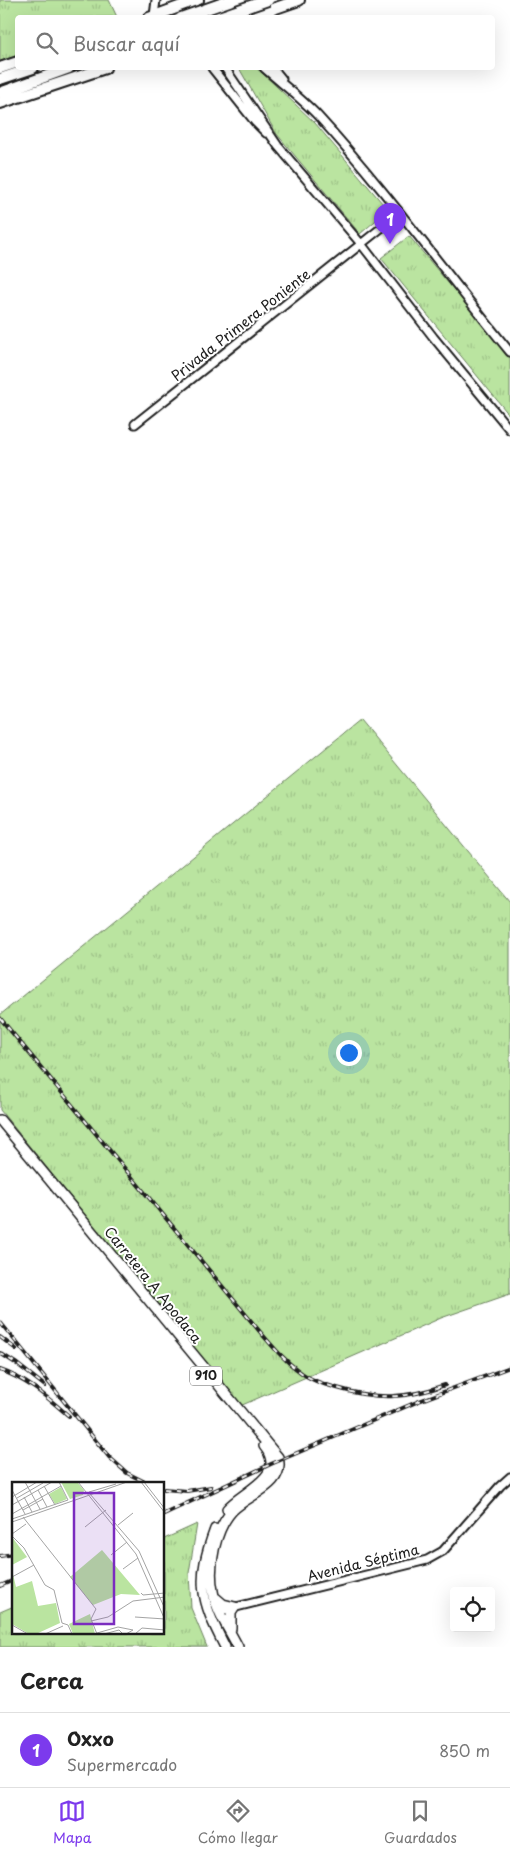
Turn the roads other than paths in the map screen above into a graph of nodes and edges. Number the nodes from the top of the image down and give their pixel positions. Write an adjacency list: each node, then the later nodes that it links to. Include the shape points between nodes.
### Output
1 (156, 0): 8 (street)
2 (199, 0): 7 (highway); 12 (street)
3 (225, 0): 14 (highway, via 226,8)
4 (232, 0): 11 (highway, bridge)
5 (268, 0): 13 (highway, bridge)
6 (300, 0): 15 (highway)
7 (179, 3): 9 (highway); 10 (street)
8 (153, 15)
9 (157, 15)
10 (188, 15)
11 (190, 15)
12 (212, 15)
13 (224, 15)
14 (233, 15)
15 (253, 15)
16 (15, 63): 17 (highway)
17 (0, 68)
18 (28, 70): 25 (highway)
19 (64, 70): 26 (highway)
20 (99, 70): 28 (highway)
21 (214, 70): 29 (street)
22 (226, 70): 29 (street)
23 (266, 70): 27 (street)
24 (274, 70): 27 (street)
25 (0, 79)
26 (0, 93)
27 (297, 96): 30 (street)
28 (0, 103)
29 (278, 146): 31 (street)
30 (400, 213): 31 (street, Privada Primera Poniente); 32 (street)
31 (362, 245): 33 (street, Privada Primera Poniente); 34 (street)
32 (510, 352)
33 (135, 424)
34 (510, 430)
35 (0, 1120): 39 (main road, Carretera A Apodaca / 910, via 278,1457 279,1470 275,1478 234,1509 224,1524 211,1572)
36 (0, 1126): 38 (main road, 910, via 271,1456 268,1474 231,1504 218,1522 208,1551)
37 (510, 1477): 40 (street, Avenida Séptima, via 443,1551 427,1560)
38 (203, 1586): 41 (main road, via 211,1609); 43 (main road, 910, via 209,1614)
39 (214, 1597): 40 (main road); 41 (main road, Carretera A Apodaca / 910)
40 (235, 1607): 41 (street, Avenida Séptima); 42 (main road, via 231,1621)
41 (220, 1611): 42 (main road, Carretera A Apodaca / 910); 43 (main road, via 217,1622)
42 (236, 1643)
43 (227, 1647)

